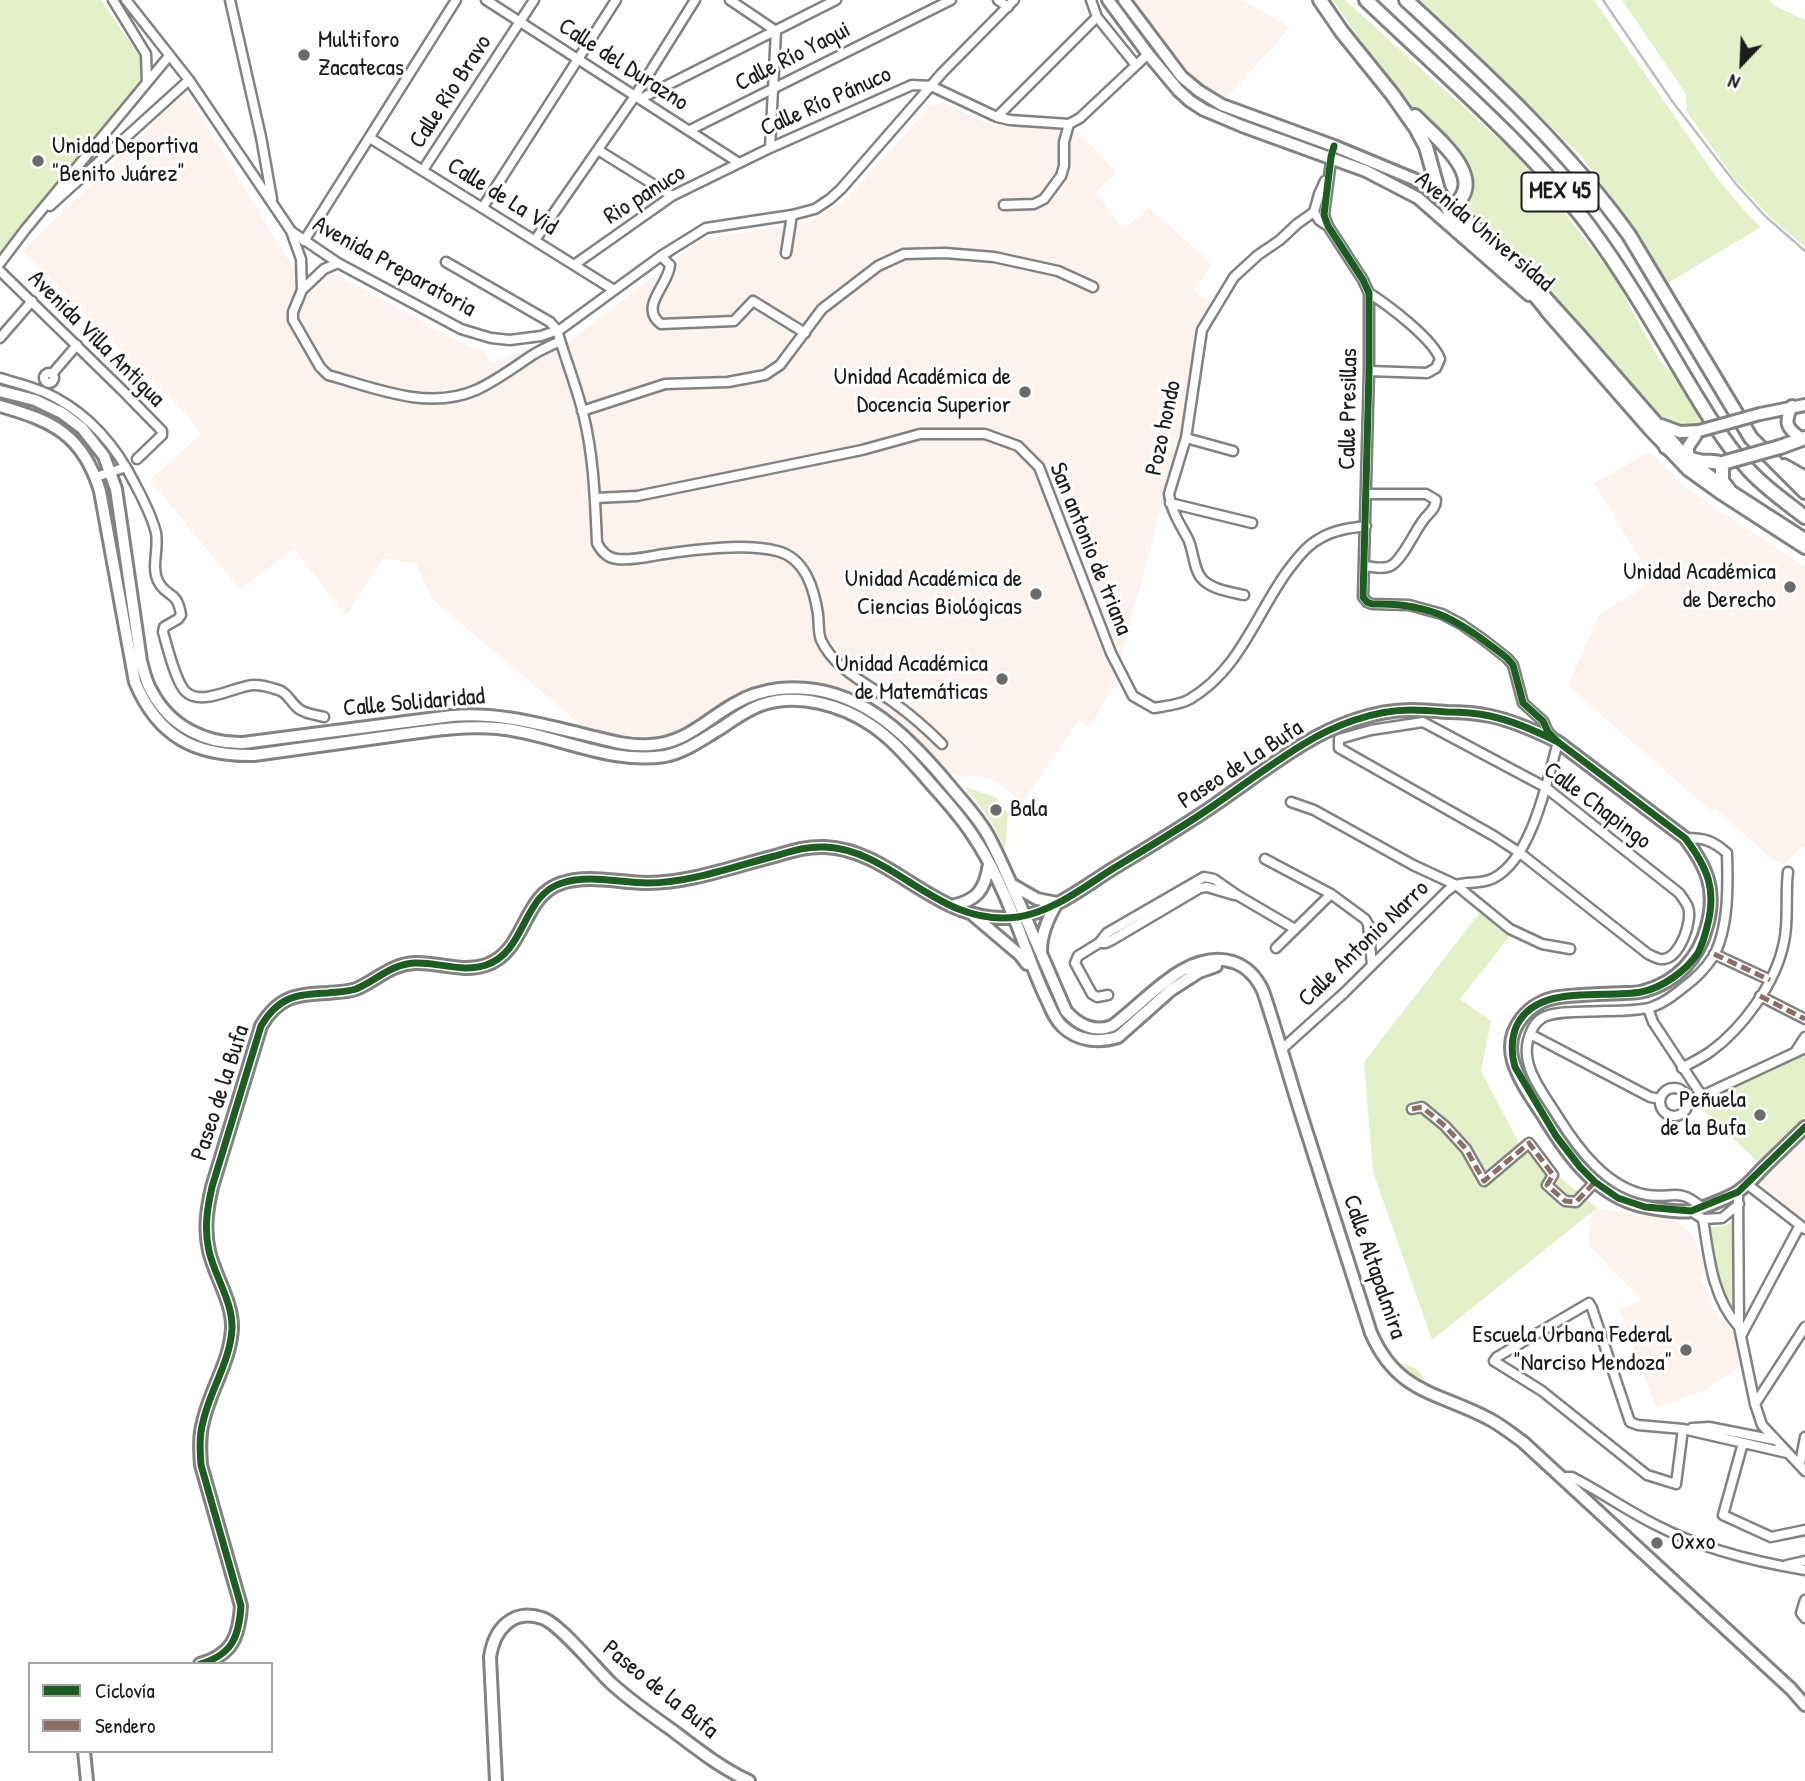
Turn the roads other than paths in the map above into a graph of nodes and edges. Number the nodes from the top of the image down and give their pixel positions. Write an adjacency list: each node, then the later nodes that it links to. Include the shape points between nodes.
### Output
1 (113, 0): 28 (street, via 146,54)
2 (126, 0): 24 (street)
3 (230, 0): 44 (street)
4 (456, 0): 36 (street)
5 (486, 0): 21 (street, Calle del Durazno)
6 (534, 0): 21 (street, Calle Río Bravo)
7 (616, 0): 25 (street)
8 (695, 0): 32 (street)
9 (730, 0): 22 (street)
10 (836, 0): 22 (street)
11 (951, 0): 30 (street, Calle Río Yaqui)
12 (998, 0): 19 (street)
13 (1091, 0): 20 (street)
14 (1108, 0): 23 (street, Avenida Universidad)
15 (1124, 0): 39 (street, Avenida Universidad, via 1182,77 1199,91)
16 (1320, 0): 31 (main road)
17 (1366, 0): 101 (main road, MEX 45, via 1540,168 1627,280 1710,418 1762,484)
18 (1406, 0): 88 (main road, MEX 45, via 1509,95 1606,204 1751,438)
19 (1011, 3): 29 (street, Avenida Preparatoria)
20 (1097, 17): 26 (street); 33 (street)
21 (520, 22): 25 (street, Calle del Durazno); 41 (street, Calle Río Bravo)
22 (776, 31): 30 (street); 32 (street)
23 (1148, 54): 26 (street); 39 (street, Avenida Universidad, via 1178,90 1204,110)
24 (169, 55): 27 (street); 28 (street)
25 (578, 59): 32 (street, Calle del Durazno); 46 (street)
26 (1135, 64): 34 (street)
27 (189, 80): 44 (street); 50 (street)
28 (147, 82): 50 (street)
29 (931, 86): 33 (street); 37 (street, Calle Río Pánuco, via 912,85); 49 (street, Avenida Preparatoria, via 830,199)
30 (774, 88): 35 (street, Calle Río Yaqui); 37 (street)
31 (1392, 94): 47 (main road, via 1465,173 1463,195); 67 (main road, via 1426,147 1438,190 1451,214 1522,280)
32 (638, 98): 35 (street, Calle del Durazno); 38 (street)
33 (997, 117): 34 (street)
34 (1069, 124): 45 (street, via 1061,176 1044,199)
35 (690, 131): 40 (street, Calle del Durazno)
36 (370, 138): 41 (street, Calle de La Vid); 54 (street)
37 (769, 148): 40 (street, Calle Río Pánuco)
38 (598, 150): 43 (street); 53 (street)
39 (1332, 152): 42 (street); 47 (street, Avenida Universidad, bridge, via 1416,180); 67 (street, Avenida Universidad, via 1418,198)
40 (740, 163): 43 (street, Rio panuco)
41 (423, 170): 46 (street, Calle de La Vid)
42 (1328, 176): 48 (street); 51 (street, via 1324,215)
43 (672, 197): 60 (street, Rio panuco)
44 (273, 204): 52 (street)
45 (1004, 205)
46 (483, 207): 53 (street, Calle de La Vid)
47 (1453, 207): 81 (street, Avenida Universidad, via 1514,262)
48 (1314, 212): 51 (street, Calle Presillas); 83 (street, Pozo hondo, via 1234,277 1202,330)
49 (792, 215): 55 (street); 56 (street, Avenida Preparatoria, via 706,228)
50 (30, 224): 58 (street)
51 (1328, 226): 65 (street, Calle Presillas)
52 (291, 231): 54 (street, Avenida Preparatoria); 63 (street, Avenida Preparatoria, via 301,259)
53 (535, 240): 60 (street, Calle de La Vid)
54 (304, 241): 59 (street, Avenida Preparatoria)
55 (786, 253)
56 (661, 256): 64 (street, Avenida Preparatoria); 69 (street, via 670,265 669,274 652,310 661,324 734,321 753,301)
57 (446, 262): 68 (street)
58 (0, 263)
59 (338, 263): 63 (street, via 324,269); 68 (street, Avenida Preparatoria, via 461,329 510,340)
60 (574, 265): 64 (street, Calle de La Vid)
61 (0, 271): 66 (street, Avenida Villa Antigua)
62 (1093, 287): 69 (street, via 1058,271 994,257 904,254 878,266 832,300)
63 (302, 290): 71 (street, Avenida Preparatoria, via 293,320 320,367 328,375 405,397 447,399 474,391)
64 (614, 290): 68 (street, Avenida Preparatoria)
65 (1369, 293): 73 (street, Calle Presillas); 73 (street, via 1415,329 1440,359 1427,373)
66 (32, 301): 70 (street); 72 (street, Avenida Villa Antigua)
67 (1552, 316): 85 (street, Avenida Universidad)
68 (557, 330): 71 (street)
69 (805, 332): 80 (street, via 780,365 765,375 728,382 665,384)
70 (0, 338)
71 (560, 341): 80 (street)
72 (77, 345): 74 (street); 87 (street, Avenida Villa Antigua, via 162,431)
73 (1370, 371): 98 (street, Calle Presillas)
74 (52, 374)
75 (0, 378): 91 (street, via 55,397 89,420)
76 (0, 391): 92 (street, Calle Solidaridad, via 45,404 71,418 104,456)
77 (1805, 405): 79 (street)
78 (0, 406): 94 (street, Calle Solidaridad, via 32,415 63,432 83,453)
79 (1792, 406): 82 (street, bridge); 84 (street, via 1788,427)
80 (582, 411): 99 (street)
81 (1656, 423): 82 (street, via 1671,430); 90 (street, Avenida Universidad)
82 (1698, 432): 90 (street, via 1688,447)
83 (1186, 438): 86 (street); 100 (street, Pozo hondo)
84 (1803, 438): 89 (main road, bridge)
85 (1666, 447): 90 (main road)
86 (1233, 451)
87 (137, 458)
88 (1772, 459): 95 (main road); 97 (main road, MEX 45)
89 (1724, 463): 90 (main road); 96 (main road, via 1723,481)
90 (1688, 464): 93 (street, Avenida Universidad)
91 (126, 467): 92 (street); 108 (street, via 156,534 157,581 179,602 181,615 163,632 186,692 216,696 253,685 276,689 298,708)
92 (110, 472): 94 (street); 118 (street, Calle Solidaridad, via 145,677 167,713 197,735 243,743 482,715 645,746 683,737 757,694 784,689 818,691 864,706 891,723 915,747 980,822)
93 (1702, 475): 96 (street); 105 (street)
94 (96, 477): 116 (street, Calle Solidaridad, via 135,682 163,726 199,748 254,755 482,727 641,758 677,753 753,708 785,701 809,702 848,713 882,733 957,814)
95 (1805, 478)
96 (1729, 490): 104 (street)
97 (1805, 492)
98 (1366, 494): 103 (street, Calle Presillas); 106 (street, via 1426,494 1436,505 1391,566)
99 (596, 498): 103 (street, San antonio de triana, via 637,496 862,450 920,433 985,434 1018,446 1039,467 1111,653 1133,696 1154,708 1188,701 1214,681 1236,657 1275,588 1317,540 1340,529); 110 (street, via 597,543 618,559 732,547 779,551 788,556 808,576 820,638 832,657)
100 (1170, 502): 102 (street); 107 (street, Pozo hondo, via 1201,578 1215,588)
101 (1805, 517)
102 (1252, 523)
103 (1366, 526): 106 (street, Calle Presillas)
104 (1805, 539)
105 (1805, 548)
106 (1365, 566): 109 (street, Calle Presillas, via 1363,597 1367,602 1409,605 1442,614 1507,658 1523,703)
107 (1244, 595)
108 (324, 717)
109 (1558, 742): 111 (street, Calle Antonio Narro); 113 (street, Paseo de La Bufa); 121 (street, Paseo de La Bufa, via 1476,713 1408,710 1354,720 1303,744)
110 (942, 744)
111 (1545, 788): 114 (street, Calle Antonio Narro); 114 (street, Calle Chapingo, via 1679,892 1688,905 1687,932 1666,959 1648,954); 114 (street, Calle Chapingo, via 1423,722 1339,739 1339,748)
112 (1291, 802): 119 (street)
113 (1685, 838): 130 (street, via 1703,838 1727,853 1726,908); 150 (street, via 1700,858 1712,908 1698,952 1684,969 1642,992 1557,997 1540,1003 1514,1030 1515,1067 1556,1136)
114 (1520, 853): 119 (street, Calle Antonio Narro, via 1496,877)
115 (1265, 859): 120 (street)
116 (989, 864): 122 (street, via 986,880 974,898); 125 (street, Calle Solidaridad)
117 (1788, 872): 134 (street, via 1785,939)
118 (1011, 884): 121 (street, via 1037,899); 125 (street, Calle Solidaridad)
119 (1456, 885): 128 (street, via 1510,929 1542,944); 132 (street, Calle Antonio Narro)
120 (1331, 894): 126 (street); 132 (street, via 1368,924)
121 (1057, 903): 123 (street, Paseo de La Bufa); 129 (street, via 1045,927)
122 (951, 906): 124 (street, Paseo de la Bufa); 172 (street, Paseo de la Bufa, via 877,863 829,847 804,848 673,881 572,880 546,890 508,952 492,963 478,968 400,965 355,989 302,993 269,1012 206,1213 209,1253 230,1309 232,1330 203,1421 201,1465 241,1606 238,1630 229,1647)
123 (1042, 909): 125 (street, Paseo de la Bufa)
124 (969, 913): 125 (street, Paseo de la Bufa); 133 (street)
125 (1019, 917): 129 (street); 133 (street)
126 (1295, 929): 127 (street); 135 (street, via 1237,895 1199,888 1078,956 1075,963 1092,993)
127 (1276, 948)
128 (1570, 950)
129 (1041, 952): 131 (street, via 1066,1011 1078,1023 1094,1029 1112,1026 1187,968)
130 (1714, 954): 134 (street); 137 (street, via 1693,980)
131 (1228, 961): 133 (street, via 1187,979 1122,1035 1103,1041 1072,1034 1062,1026); 142 (street, Calle Altapalmira, via 1247,970 1259,983)
132 (1372, 965): 142 (street, Calle Antonio Narro)
133 (1033, 971)
134 (1770, 980): 136 (street)
135 (1108, 995)
136 (1760, 996): 138 (street); 144 (street, via 1733,1033)
137 (1648, 1008): 139 (street, via 1555,1014 1543,1017); 144 (street)
138 (1805, 1020)
139 (1530, 1034): 146 (street); 153 (street, via 1526,1053 1537,1083 1594,1165 1634,1191 1691,1198)
140 (1805, 1037): 143 (street)
141 (1805, 1048): 143 (street)
142 (1282, 1049): 165 (street, Calle Altapalmira, via 1378,1348 1402,1378 1489,1419)
143 (1794, 1054): 145 (street)
144 (1682, 1068): 145 (street)
145 (1702, 1096): 147 (street)
146 (1660, 1099): 147 (street, via 1674,1088 1683,1091); 147 (street, via 1664,1112 1672,1116 1685,1112)
147 (1689, 1102)
148 (1412, 1109): 150 (street, via 1422,1107 1445,1126 1466,1149 1484,1181 1529,1143 1553,1175 1547,1185 1565,1201 1576,1202)
149 (1805, 1127): 151 (street)
150 (1595, 1182): 153 (street, via 1635,1204)
151 (1743, 1188): 152 (street); 153 (street); 155 (street)
152 (1739, 1204): 154 (street, via 1722,1218); 157 (street)
153 (1696, 1209): 154 (street)
154 (1703, 1219): 157 (street, via 1712,1277)
155 (1802, 1227): 157 (street)
156 (1805, 1327): 158 (street)
157 (1740, 1331): 158 (street)
158 (1755, 1404): 161 (street, via 1762,1425)
159 (1682, 1429): 159 (street, via 1676,1484 1647,1475 1542,1391 1494,1361 1589,1303 1630,1422); 161 (street, via 1709,1427); 162 (street)
160 (1805, 1437): 164 (street)
161 (1776, 1440): 163 (street)
162 (1743, 1443): 163 (street); 166 (street, via 1723,1515 1772,1537)
163 (1787, 1453): 164 (street)
164 (1802, 1468)
165 (1562, 1477): 168 (street, via 1573,1477 1656,1525 1700,1544); 173 (street, Calle Altapalmira)
166 (1805, 1530)
167 (1805, 1561): 168 (street)
168 (1781, 1566): 169 (street)
169 (1805, 1570)
170 (1805, 1600): 171 (street, via 1801,1613)
171 (1805, 1618)
172 (204, 1662)
173 (1805, 1705)
174 (85, 1753): 175 (street)
175 (87, 1781)
176 (496, 1781): 177 (street, Paseo de la Bufa, via 492,1647 508,1622 534,1616 557,1628 627,1697)
177 (749, 1781)

